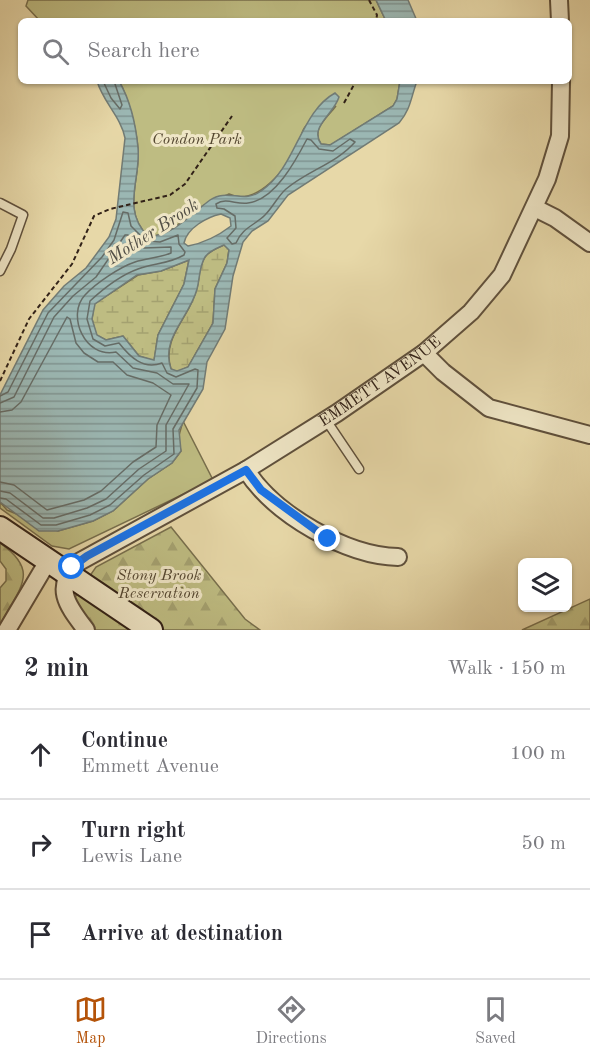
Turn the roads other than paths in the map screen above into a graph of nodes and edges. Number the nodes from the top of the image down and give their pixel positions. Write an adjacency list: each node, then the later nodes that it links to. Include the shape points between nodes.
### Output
1 (559, 0): 2 (street)
2 (560, 18)
3 (561, 84): 5 (street, EMMETT AVENUE, via 558,147)
4 (0, 203): 7 (lane, via 23,214)
5 (535, 208): 6 (street); 8 (street, EMMETT AVENUE, via 491,291)
6 (590, 243)
7 (0, 271)
8 (424, 353): 9 (street, EMMETT AVENUE); 10 (street, via 489,408)
9 (326, 420): 11 (lane); 12 (street, EMMETT AVENUE)
10 (590, 435)
11 (359, 469)
12 (246, 470): 14 (street, via 261,490 320,535 373,555); 16 (street, EMMETT AVENUE, via 87,556)
13 (0, 528): 15 (main road)
14 (398, 557)
15 (48, 561): 16 (main road); 17 (street)
16 (68, 574): 18 (street, via 63,584 65,596); 19 (main road)
17 (7, 630)
18 (86, 630)
19 (151, 630)

